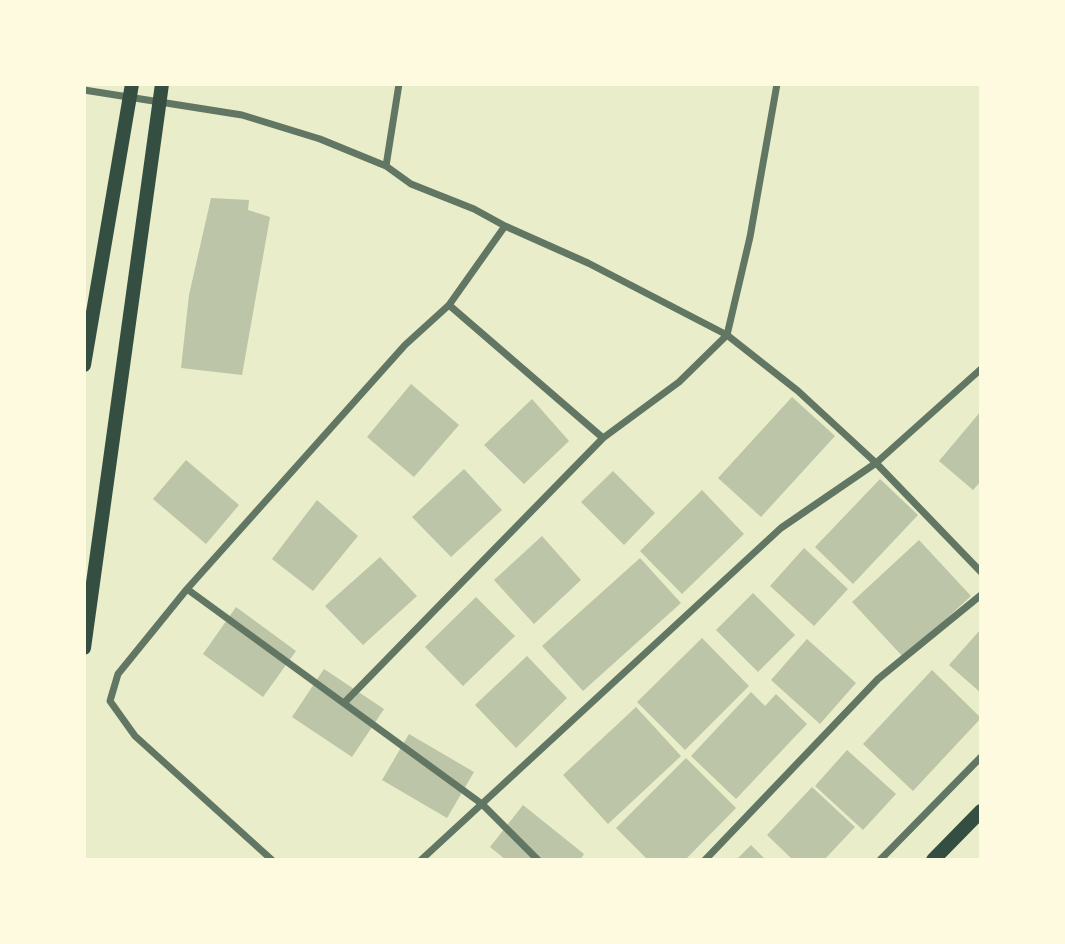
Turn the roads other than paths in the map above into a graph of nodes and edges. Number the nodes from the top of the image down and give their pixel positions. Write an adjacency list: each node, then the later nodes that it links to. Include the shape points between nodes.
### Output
1 (162, 84): 6 (main road)
2 (399, 84): 7 (street)
3 (777, 84): 10 (street)
4 (84, 90): 5 (street)
5 (131, 91): 6 (street); 11 (main road)
6 (159, 102): 7 (street, via 242,115); 18 (main road)
7 (386, 166): 8 (street, via 411,184)
8 (505, 226): 9 (street); 10 (street)
9 (449, 306): 13 (street); 16 (street, via 405,345)
10 (727, 335): 13 (street, via 678,382); 14 (street, via 798,391)
11 (84, 365)
12 (981, 369): 14 (street)
13 (603, 438): 19 (street)
14 (876, 463): 15 (street); 21 (street, via 781,528)
15 (981, 572)
16 (187, 589): 19 (street); 23 (street, via 118,674 110,701 135,736)
17 (981, 595): 26 (street, via 878,679)
18 (84, 648)
19 (344, 703): 21 (street)
20 (981, 757): 27 (street)
21 (482, 804): 24 (street); 25 (street)
22 (981, 811): 28 (main road)
23 (272, 860)
24 (421, 860)
25 (538, 860)
26 (705, 860)
27 (880, 860)
28 (933, 860)

